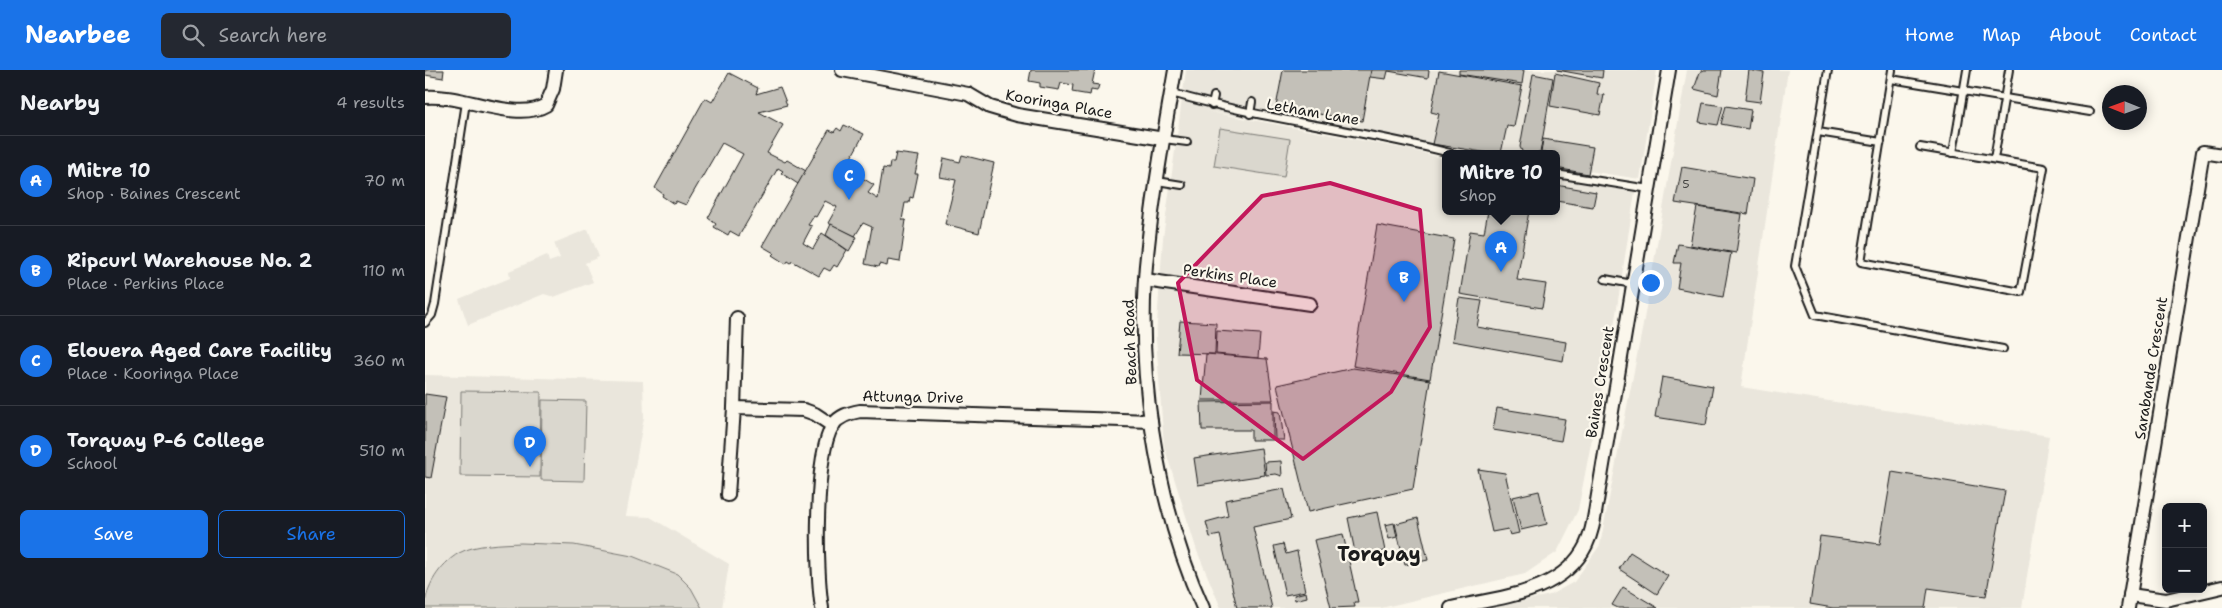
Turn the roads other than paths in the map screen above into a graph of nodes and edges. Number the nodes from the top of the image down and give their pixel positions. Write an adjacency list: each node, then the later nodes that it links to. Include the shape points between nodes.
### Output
1 (557, 70): 15 (street, via 551,98 538,110 529,112)
2 (1175, 70): 11 (street, Beach Road)
3 (1669, 70): 32 (street, Baines Crescent)
4 (1828, 70): 20 (lane)
5 (1892, 70): 9 (lane)
6 (1967, 70): 10 (lane)
7 (2009, 70): 14 (lane)
8 (845, 71): 21 (street, Kooringa Place, via 968,94 991,107 1017,115)
9 (1891, 79): 10 (lane); 23 (lane)
10 (1963, 91): 14 (lane); 26 (lane)
11 (1171, 93): 17 (lane, Letham Lane); 21 (street, Beach Road)
12 (1214, 96): 17 (lane)
13 (425, 97): 15 (street)
14 (2005, 98): 18 (lane); 28 (lane)
15 (467, 102): 38 (lane, via 435,304)
16 (1252, 102): 19 (lane)
17 (1212, 105): 19 (lane, Letham Lane)
18 (2090, 112)
19 (1250, 114): 25 (lane, Letham Lane)
20 (1818, 132): 23 (lane); 39 (lane, via 1795,266 1815,315)
21 (1163, 139): 22 (lane, Kooringa Place); 30 (street, Beach Road)
22 (1187, 142)
23 (1881, 142): 28 (lane, via 1861,262 2021,292 2043,168)
24 (1920, 147): 26 (lane)
25 (1442, 151)
26 (1953, 152): 28 (lane)
27 (2222, 155): 45 (street, Sarabande Crescent, via 2203,152)
28 (1994, 159)
29 (1560, 175): 32 (lane)
30 (1157, 181): 31 (lane); 34 (street, Beach Road)
31 (1182, 185)
32 (1649, 189): 35 (street, Baines Crescent)
33 (1605, 279): 35 (lane)
34 (1145, 280): 36 (street, Perkins Place); 41 (street, Beach Road, via 1145,352)
35 (1633, 284): 48 (street, Baines Crescent, via 1592,530 1586,546 1567,570 1545,585)
36 (1310, 304)
37 (737, 318): 40 (street)
38 (425, 323)
39 (2003, 349)
40 (734, 408): 42 (street, via 804,410); 43 (street)
41 (1151, 420): 42 (street, Attunga Drive, via 860,411 846,414); 47 (street, Beach Road, via 1176,534)
42 (833, 426): 46 (street, via 827,441 819,507 818,558)
43 (728, 495)
44 (2222, 587): 45 (street, via 2166,600)
45 (2131, 595): 49 (street, Sarabande Crescent)
46 (822, 608)
47 (1203, 608)
48 (1451, 608)
49 (2128, 608)

